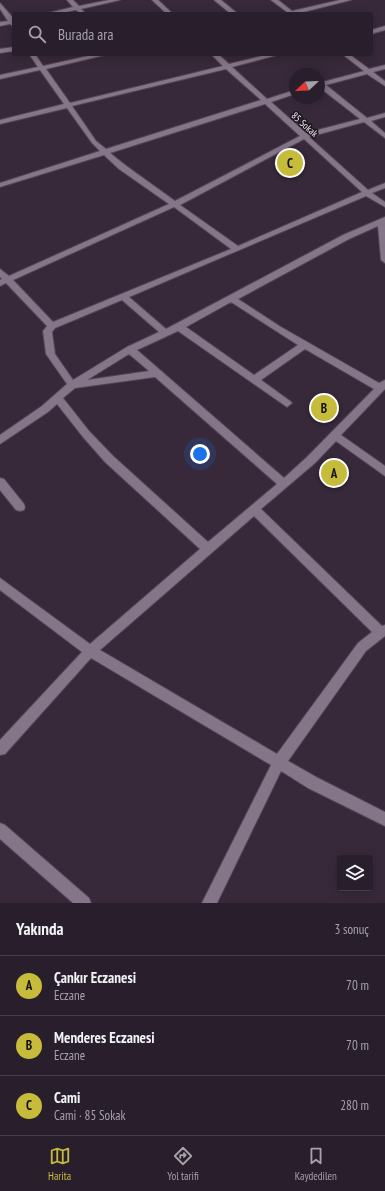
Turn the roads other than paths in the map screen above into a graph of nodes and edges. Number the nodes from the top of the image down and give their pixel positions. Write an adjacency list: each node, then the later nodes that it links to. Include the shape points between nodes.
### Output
1 (70, 0): 8 (street)
2 (117, 0): 8 (street)
3 (155, 0): 11 (street)
4 (217, 0): 12 (street)
5 (274, 0): 13 (street)
6 (348, 0): 14 (street)
7 (0, 5): 15 (street)
8 (77, 8): 9 (street); 10 (street)
9 (57, 12)
10 (80, 12)
11 (168, 12)
12 (232, 12)
13 (291, 12)
14 (296, 12)
15 (12, 21)
16 (12, 22): 17 (street)
17 (0, 24)
18 (385, 28): 19 (street)
19 (373, 31)
20 (12, 49): 21 (street)
21 (0, 51)
22 (33, 56): 29 (street)
23 (97, 56): 29 (street)
24 (216, 56): 27 (street, 85 Sokak)
25 (270, 56): 27 (street)
26 (348, 56): 30 (street)
27 (227, 66): 36 (street, 85 Sokak); 37 (street)
28 (385, 66): 30 (street)
29 (41, 69): 31 (street); 37 (street)
30 (368, 71): 32 (street); 33 (street)
31 (0, 77)
32 (325, 84)
33 (385, 84)
34 (325, 89): 39 (street)
35 (289, 94): 36 (street)
36 (265, 101): 41 (street, 85 Sokak); 43 (street)
37 (67, 105): 40 (street); 43 (street, via 94,142)
38 (385, 115): 39 (street)
39 (366, 120): 41 (street); 42 (street)
40 (0, 122)
41 (304, 136): 46 (street, 85 Sokak); 47 (street)
42 (385, 136)
43 (105, 152): 44 (street); 47 (street)
44 (0, 184)
45 (385, 185): 46 (street)
46 (367, 193): 48 (street, 85 Sokak); 50 (street)
47 (175, 204): 50 (street); 53 (street)
48 (385, 205)
49 (383, 220): 51 (street); 55 (street, via 346,237)
50 (237, 249): 54 (street)
51 (385, 260)
52 (0, 272): 53 (street)
53 (4, 282): 56 (street)
54 (122, 296): 56 (street); 58 (street)
55 (232, 299): 57 (street); 59 (street)
56 (52, 326): 64 (street, via 47,331 51,354)
57 (179, 327): 58 (street); 62 (street)
58 (165, 334): 60 (street)
59 (304, 344): 62 (street); 63 (street)
60 (130, 349): 61 (street); 64 (street)
61 (157, 373): 64 (street); 71 (street)
62 (254, 380): 66 (street)
63 (382, 385): 67 (street)
64 (72, 386): 65 (street)
65 (58, 398): 68 (street); 74 (street, via 109,459)
66 (288, 403)
67 (335, 435): 69 (street); 71 (street)
68 (0, 440)
69 (385, 472)
70 (0, 482): 72 (street)
71 (284, 484): 73 (street)
72 (20, 507)
73 (254, 510): 74 (street); 76 (street)
74 (208, 549): 77 (street)
75 (0, 584): 77 (street)
76 (383, 631): 79 (street, via 362,647)
77 (90, 651): 78 (street); 79 (street)
78 (0, 748)
79 (279, 762): 80 (street, via 313,783); 83 (street)
80 (385, 819)
81 (0, 830): 82 (street)
82 (84, 903)
83 (209, 903)

